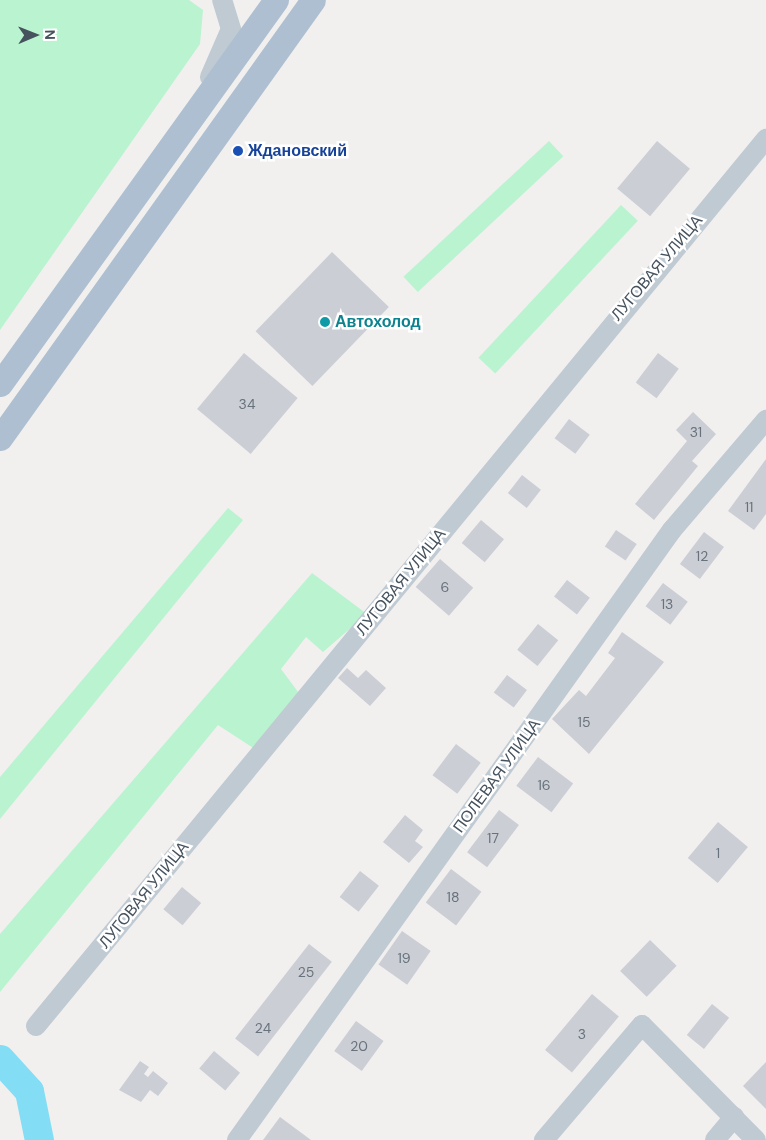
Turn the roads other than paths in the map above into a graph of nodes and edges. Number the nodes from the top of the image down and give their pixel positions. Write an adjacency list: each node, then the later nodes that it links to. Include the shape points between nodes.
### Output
1 (222, 0): 4 (street, via 229,15 229,41)
2 (276, 0): 4 (main road)
3 (313, 0): 8 (main road)
4 (186, 122): 6 (main road)
5 (766, 139): 9 (street, ЛУГОВАЯ УЛИЦА)
6 (0, 384)
7 (766, 420): 11 (street, ПОЛЕВАЯ УЛИЦА, via 672,530)
8 (0, 438)
9 (36, 1026)
10 (734, 1117): 12 (street, via 642,1025); 13 (street); 14 (street)
11 (237, 1140)
12 (544, 1140)
13 (715, 1140)
14 (756, 1140)

